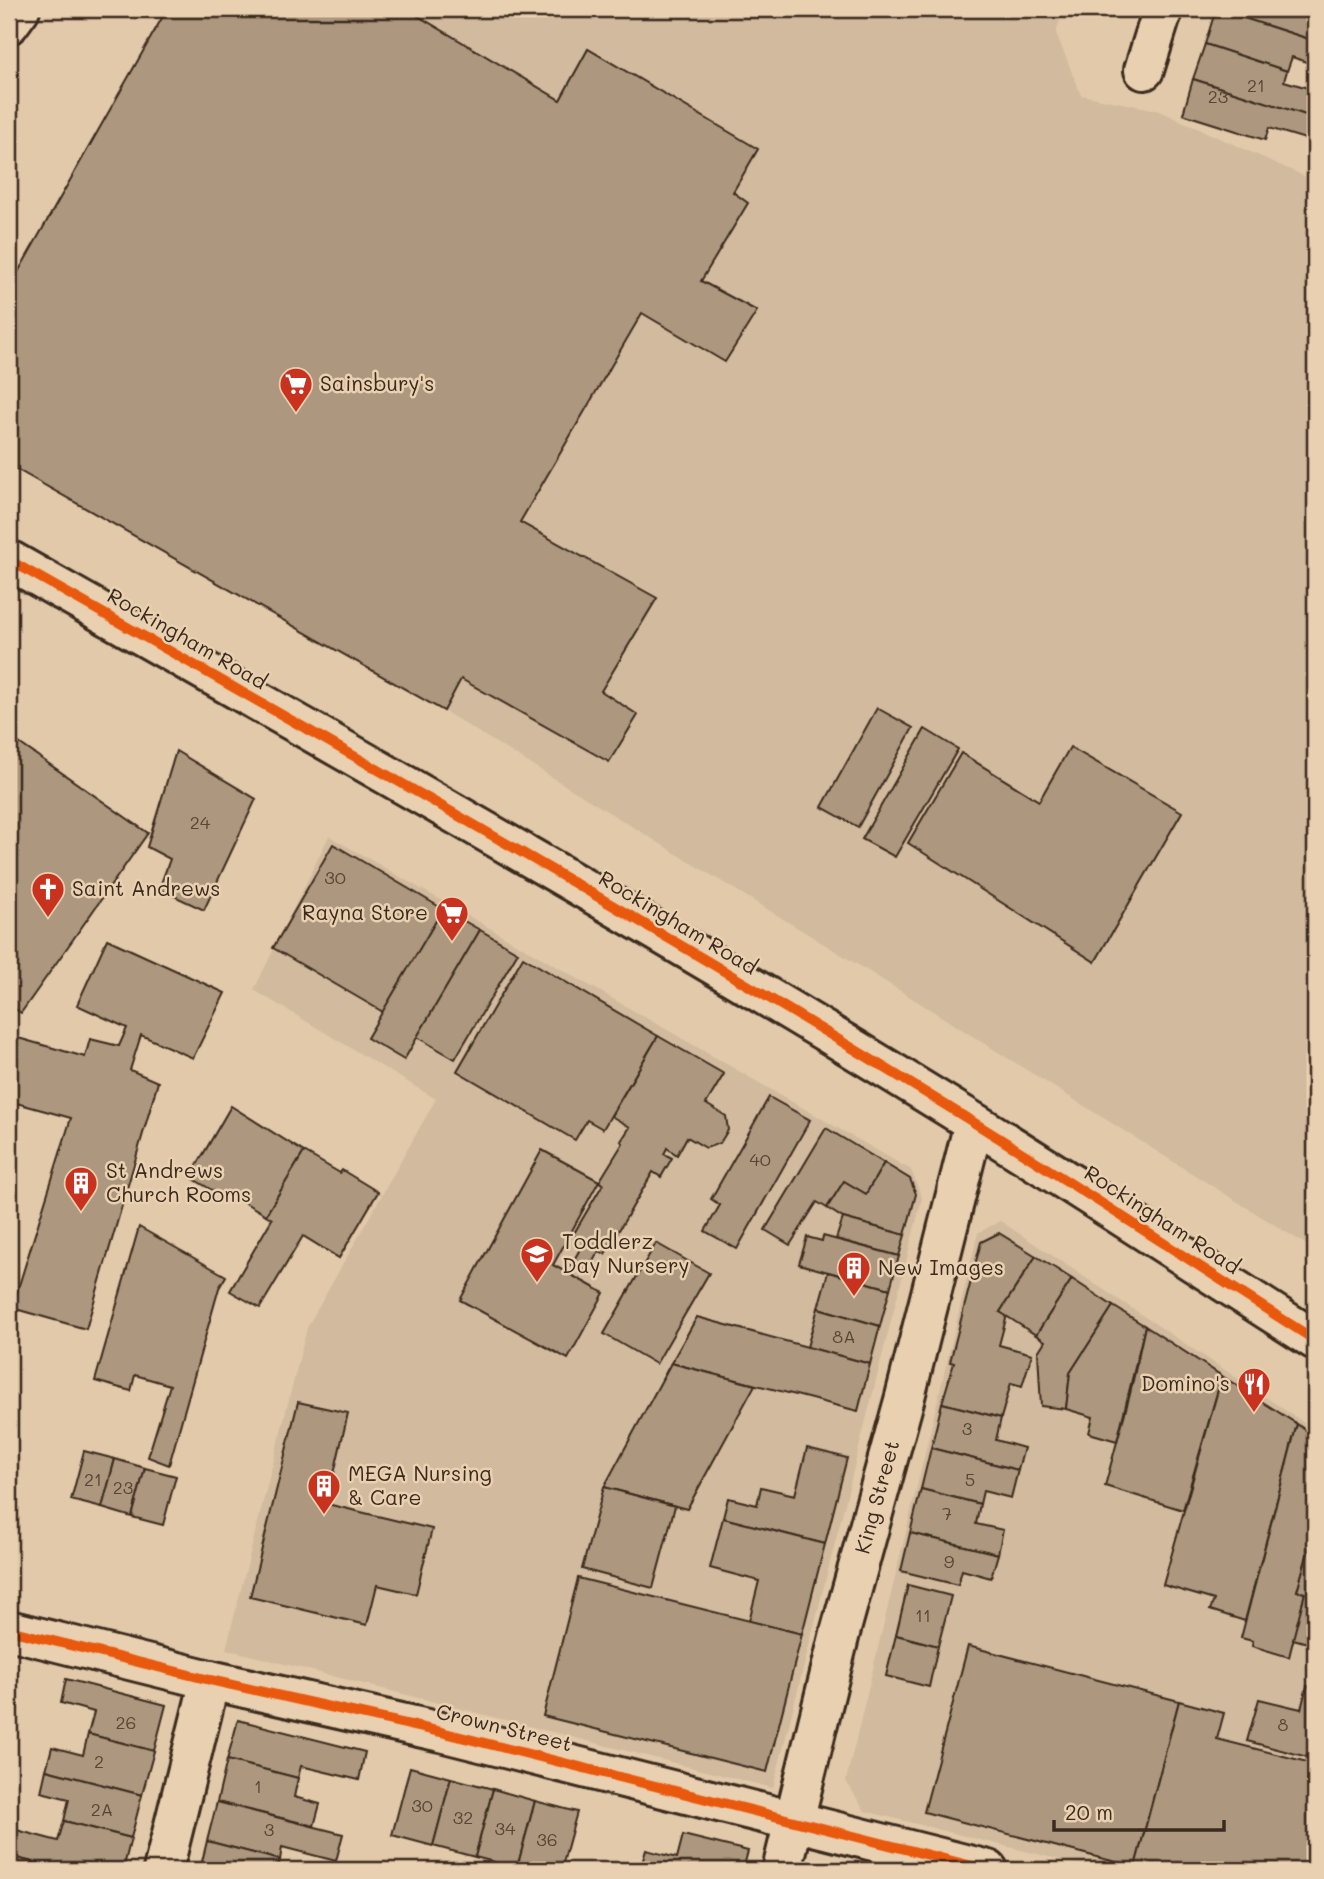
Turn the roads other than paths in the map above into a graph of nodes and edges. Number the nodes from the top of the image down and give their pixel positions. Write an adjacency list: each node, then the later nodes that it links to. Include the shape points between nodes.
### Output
1 (19, 9): 3 (street)
2 (1163, 9): 4 (street)
3 (9, 24)
4 (1144, 69)
5 (9, 559): 6 (street, Rockingham Road, via 422,794)
6 (974, 1123): 7 (street, Rockingham Road); 10 (street, King Street)
7 (1315, 1340)
8 (9, 1630): 9 (street, Crown Street)
9 (210, 1681): 10 (street, Crown Street, via 441,1732); 11 (street)
10 (795, 1821): 12 (street, King Street); 13 (street, Crown Street)
11 (163, 1870)
12 (782, 1870)
13 (988, 1870)

